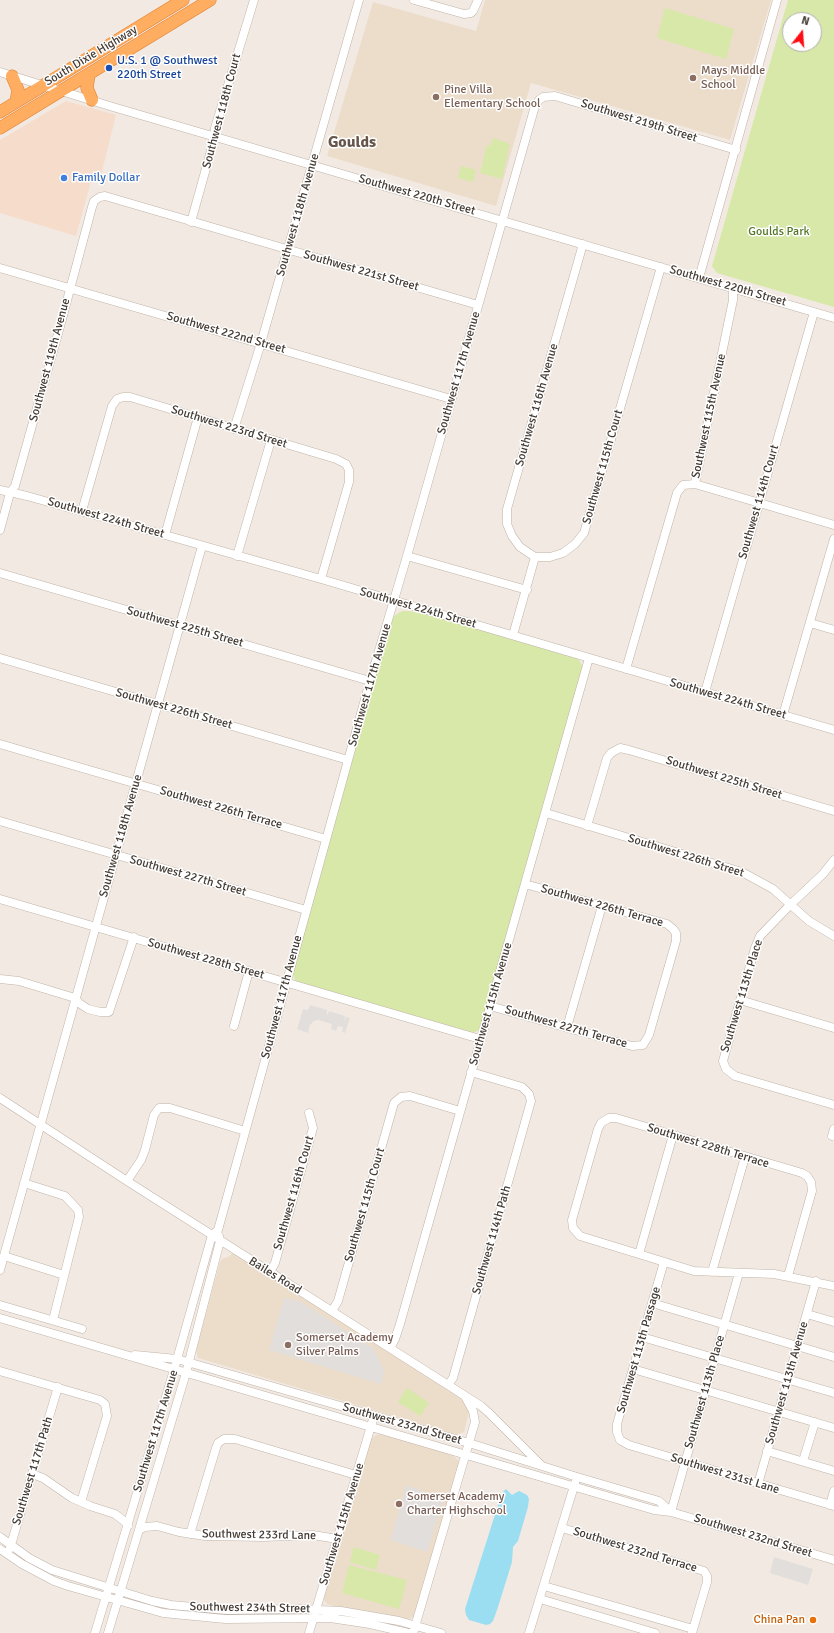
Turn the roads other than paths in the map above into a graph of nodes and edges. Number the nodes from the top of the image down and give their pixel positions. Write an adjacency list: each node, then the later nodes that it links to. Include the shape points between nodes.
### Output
1 (182, 0): 8 (highway, South Dixie Highway)
2 (210, 0): 10 (highway, South Dixie Highway)
3 (254, 0): 19 (street, Southwest 118th Court)
4 (359, 0): 21 (street, Southwest 118th Avenue)
5 (414, 0): 6 (street, via 456,12 471,13)
6 (478, 0)
7 (778, 0): 20 (street)
8 (144, 24): 11 (highway, South Dixie Highway); 12 (highway, via 134,37 67,77)
9 (6, 74): 11 (street, Southwest 220th Street); 15 (highway, via 18,90)
10 (89, 74): 12 (highway, South Dixie Highway); 14 (highway, via 88,88)
11 (44, 85): 12 (street, Southwest 220th Street); 15 (highway, South Dixie Highway); 17 (highway, via 43,92 38,97)
12 (62, 90): 14 (street, Southwest 220th Street); 18 (highway, South Dixie Highway)
13 (543, 97): 20 (street, Southwest 219th Street, via 555,96); 23 (street, Southwest 117th Avenue, via 535,106)
14 (92, 100): 19 (street, Southwest 220th Street)
15 (16, 102): 16 (highway, South Dixie Highway)
16 (0, 112)
17 (0, 121)
18 (0, 128)
19 (214, 136): 21 (street, Southwest 220th Street); 24 (street, Southwest 118th Court)
20 (736, 150): 29 (street)
21 (312, 165): 23 (street, Southwest 220th Street); 26 (street, Southwest 118th Avenue)
22 (105, 196): 24 (street, Southwest 221st Street); 30 (street, Southwest 119th Avenue, via 93,203)
23 (503, 220): 25 (street, Southwest 220th Street); 32 (street, Southwest 117th Avenue)
24 (191, 222): 26 (street, Southwest 221st Street)
25 (583, 244): 27 (street, Southwest 220th Street); 52 (street, Southwest 116th Avenue, via 507,509 507,524 512,536 520,547)
26 (288, 250): 32 (street, Southwest 221st Street); 35 (street, Southwest 118th Avenue)
27 (661, 267): 29 (street, Southwest 220th Street); 52 (street, Southwest 115th Court, via 584,533 576,544 563,553 550,557)
28 (0, 268): 30 (street, Southwest 222nd Street)
29 (699, 278): 31 (street, Southwest 220th Street)
30 (70, 288): 35 (street, Southwest 222nd Street); 42 (street, Southwest 119th Avenue, via 15,486)
31 (733, 288): 33 (street, Southwest 220th Street); 40 (street, Southwest 115th Avenue)
32 (478, 305): 36 (street, Southwest 117th Avenue)
33 (814, 312): 34 (street, Southwest 220th Street); 43 (street, Southwest 114th Court)
34 (834, 318)
35 (261, 343): 36 (street, Southwest 222nd Street); 38 (street, Southwest 118th Avenue)
36 (451, 399): 51 (street, Southwest 117th Avenue)
37 (198, 417): 38 (street, Southwest 223rd Street); 44 (street, Southwest 223rd Street, via 127,397 117,399 112,408); 47 (street)
38 (234, 429): 39 (street, Southwest 223rd Street)
39 (271, 440): 50 (street); 54 (street, Southwest 223rd Street, via 336,459 348,467 350,474)
40 (695, 484): 43 (street); 63 (street, Southwest 115th Avenue, via 683,485 677,493)
41 (0, 490): 42 (street, Southwest 224th Street)
42 (10, 493): 44 (street, Southwest 224th Street); 46 (street, Southwest 119th Avenue)
43 (759, 503): 45 (street); 65 (street, Southwest 114th Court)
44 (82, 511): 47 (street, Southwest 224th Street)
45 (834, 525)
46 (0, 530)
47 (165, 535): 49 (street, Southwest 224th Street)
48 (834, 539): 57 (street)
49 (202, 546): 50 (street, Southwest 224th Street); 58 (street, Southwest 118th Avenue)
50 (237, 556): 54 (street, Southwest 224th Street)
51 (407, 556): 55 (street); 56 (street, Southwest 117th Avenue)
52 (536, 557): 55 (street)
53 (0, 573): 58 (street, Southwest 225th Street)
54 (321, 579): 56 (street, Southwest 224th Street)
55 (526, 590): 60 (street)
56 (394, 601): 60 (street, Southwest 224th Street); 64 (street, Southwest 117th Avenue)
57 (810, 624): 59 (street); 67 (street)
58 (180, 626): 64 (street, Southwest 225th Street); 66 (street, Southwest 118th Avenue)
59 (834, 630)
60 (513, 635): 62 (street, Southwest 224th Street)
61 (0, 658): 66 (street, Southwest 226th Street)
62 (589, 658): 63 (street, Southwest 224th Street); 73 (street, Southwest 115th Avenue)
63 (626, 669): 65 (street, Southwest 224th Street)
64 (370, 681): 70 (street, Southwest 117th Avenue)
65 (705, 692): 67 (street, Southwest 224th Street)
66 (158, 705): 70 (street, Southwest 226th Street); 71 (street, Southwest 118th Avenue)
67 (783, 715): 68 (street, Southwest 224th Street)
68 (834, 730)
69 (0, 744): 71 (street, Southwest 226th Terrace)
70 (348, 760): 76 (street, Southwest 117th Avenue)
71 (136, 783): 76 (street, Southwest 226th Terrace); 77 (street, Southwest 118th Avenue)
72 (834, 811): 75 (street, Southwest 225th Street, via 620,748 613,751 605,763)
73 (546, 814): 75 (street, Southwest 226th Street); 79 (street, Southwest 115th Avenue)
74 (0, 821): 77 (street, Southwest 227th Street)
75 (587, 826): 81 (street, Southwest 226th Street, via 742,872 768,886)
76 (326, 838): 83 (street, Southwest 117th Avenue)
77 (117, 855): 83 (street, Southwest 227th Street); 84 (street, Southwest 118th Avenue)
78 (834, 860): 81 (street, Southwest 113th Place)
79 (525, 884): 82 (street, Southwest 226th Terrace); 92 (street, Southwest 115th Avenue)
80 (0, 899): 84 (street, Southwest 228th Street)
81 (790, 905): 85 (street, Southwest 226th Street, via 809,922); 91 (street, Southwest 113th Place, via 760,936)
82 (602, 906): 94 (street); 97 (street, Southwest 226th Terrace, via 667,924 676,933 650,1035)
83 (306, 910): 89 (street, Southwest 117th Avenue)
84 (95, 926): 86 (street, Southwest 228th Street); 90 (street, Southwest 118th Avenue)
85 (834, 936)
86 (134, 938): 87 (street, Southwest 228th Street); 90 (street, via 109,1012 82,1006)
87 (249, 971): 89 (street, Southwest 228th Street); 93 (street)
88 (0, 979): 90 (street, via 19,981)
89 (286, 982): 96 (street, Southwest 228th Street); 104 (street, Southwest 117th Avenue)
90 (75, 998): 103 (street, Southwest 118th Avenue)
91 (740, 1000): 95 (street); 100 (street, Southwest 113th Place, via 724,1054 724,1066 731,1074)
92 (490, 1006): 94 (street, Southwest 227th Terrace); 96 (street, Southwest 115th Avenue)
93 (234, 1026)
94 (568, 1027): 97 (street, Southwest 227th Terrace, via 632,1046)
95 (834, 1028)
96 (480, 1039): 98 (street, Southwest 115th Avenue)
97 (643, 1045)
98 (471, 1072): 101 (street, Southwest 115th Avenue); 144 (street, Southwest 114th Path, via 522,1087 531,1100 454,1374)
99 (0, 1098): 103 (street)
100 (834, 1105)
101 (460, 1111): 124 (street, Southwest 115th Court, via 410,1096 402,1096 393,1105 337,1302); 133 (street, Southwest 115th Avenue, via 400,1324)
102 (309, 1112): 115 (street, Southwest 116th Court, via 312,1128)
103 (40, 1125): 107 (street); 108 (street, Southwest 118th Avenue)
104 (245, 1131): 107 (street, via 170,1108 159,1108 154,1115 141,1160); 109 (street, Southwest 117th Avenue)
105 (673, 1135): 106 (street, Southwest 228th Terrace); 111 (street); 111 (street, Southwest 228th Terrace, via 614,1118 601,1123 598,1129 572,1220 573,1228 582,1237)
106 (745, 1157): 116 (street); 119 (street, Southwest 228th Terrace, via 802,1173 812,1184)
107 (127, 1181): 109 (street)
108 (24, 1183): 112 (street, Southwest 118th Avenue); 118 (street, via 65,1196 78,1210 79,1217)
109 (215, 1233): 110 (street, Southwest 117th Avenue); 137 (street, Southwest 117th Avenue)
110 (220, 1241): 115 (street, Bailes Road); 138 (street, Southwest 117th Avenue)
111 (639, 1254): 113 (street)
112 (4, 1256): 114 (street, Southwest 118th Avenue); 118 (street)
113 (664, 1262): 116 (street, via 694,1271); 122 (street, Southwest 113th Passage)
114 (0, 1270)
115 (270, 1272): 124 (street, Bailes Road)
116 (712, 1272): 117 (street)
117 (739, 1273): 119 (street); 129 (street, Southwest 113th Place)
118 (64, 1275): 127 (street)
119 (788, 1276): 120 (street)
120 (816, 1281): 121 (street); 125 (street, Southwest 113th Avenue)
121 (834, 1286)
122 (652, 1303): 129 (street); 131 (street, Southwest 113th Passage)
123 (0, 1305): 127 (street)
124 (332, 1311): 133 (street, Bailes Road)
125 (807, 1314): 128 (street); 132 (street, Southwest 113th Avenue)
126 (1, 1320): 134 (street, Southwest 232nd Street)
127 (53, 1320): 130 (street)
128 (834, 1322)
129 (725, 1325): 132 (street); 136 (street, Southwest 113th Place)
130 (82, 1329)
131 (642, 1337): 136 (street); 139 (street, Southwest 113th Passage)
132 (798, 1347): 135 (street); 143 (street, Southwest 113th Avenue)
133 (390, 1348): 144 (street, Bailes Road)
134 (126, 1355): 137 (street, Southwest 232nd Street); 140 (street, Southwest 232nd Street)
135 (834, 1357)
136 (715, 1358): 143 (street); 146 (street, Southwest 113th Place)
137 (177, 1359): 138 (street, Southwest 232nd Street); 140 (street, Southwest 117th Avenue)
138 (189, 1362): 142 (street, Southwest 117th Avenue); 150 (street, Southwest 232nd Street)
139 (633, 1369): 146 (street); 156 (street, Southwest 113th Passage, via 617,1424)
140 (174, 1370): 142 (street, Southwest 232nd Street); 172 (street, Southwest 117th Avenue)
141 (0, 1371): 145 (street)
142 (186, 1373): 154 (street, Southwest 232nd Street); 173 (street, Southwest 117th Avenue)
143 (788, 1379): 147 (street); 149 (street, Southwest 113th Avenue)
144 (448, 1385): 148 (street, Bailes Road)
145 (58, 1387): 164 (street, Southwest 117th Path); 170 (street, via 100,1400 106,1406 106,1416)
146 (706, 1390): 149 (street); 161 (street, Southwest 113th Place)
147 (834, 1393)
148 (465, 1396): 151 (street, Bailes Road); 152 (street, via 473,1411)
149 (779, 1411): 153 (street); 158 (street, Southwest 113th Avenue)
150 (374, 1416): 154 (street, Southwest 115th Avenue); 157 (street, Southwest 232nd Street)
151 (496, 1419): 152 (street, via 484,1415); 162 (street, Bailes Road)
152 (475, 1422): 157 (street)
153 (815, 1422): 155 (street); 160 (street)
154 (371, 1427): 159 (street, Southwest 232nd Street); 165 (street, Southwest 115th Avenue)
155 (834, 1428)
156 (619, 1438): 161 (street, Southwest 231st Lane, via 629,1445)
157 (468, 1443): 159 (street); 162 (street, Southwest 232nd Street)
158 (767, 1451): 160 (street); 167 (street, Southwest 113th Avenue)
159 (466, 1455): 168 (street, Southwest 232nd Street); 195 (street)
160 (803, 1461): 163 (street)
161 (685, 1462): 167 (street, Southwest 231st Lane); 174 (street, Southwest 113th Place)
162 (541, 1465): 166 (street, Southwest 232nd Street)
163 (834, 1470)
164 (32, 1474): 170 (street); 183 (street, Southwest 117th Path)
165 (356, 1475): 180 (street, via 235,1439 224,1439 216,1448); 182 (street, Southwest 115th Avenue)
166 (577, 1477): 168 (street); 174 (street, Southwest 232nd Street, via 659,1501)
167 (758, 1484): 171 (street, Southwest 231st Lane)
168 (574, 1486): 174 (street, Southwest 232nd Street, via 654,1510); 178 (street)
169 (834, 1491): 171 (street)
170 (81, 1502): 175 (street)
171 (832, 1506)
172 (133, 1508): 175 (street, via 128,1512); 176 (street, Southwest 117th Avenue)
173 (144, 1511): 177 (street); 179 (street, Southwest 117th Avenue)
174 (671, 1512): 186 (street, Southwest 232nd Street)
175 (115, 1514): 176 (street)
176 (128, 1526): 188 (street, Southwest 117th Avenue)
177 (157, 1526): 179 (street, Southwest 233rd Lane); 180 (street, Southwest 233rd Lane)
178 (562, 1528): 187 (street); 196 (street, Southwest 232nd Terrace, via 702,1570 707,1575 707,1582)
179 (139, 1530): 189 (street, Southwest 117th Avenue)
180 (190, 1534): 182 (street, Southwest 233rd Lane, via 234,1537 313,1535)
181 (0, 1537): 183 (street, Southwest 234th Street)
182 (337, 1539): 193 (street, Southwest 115th Avenue)
183 (11, 1544): 185 (street, Southwest 117th Path); 188 (street, Southwest 234th Street, via 29,1558 52,1570)
184 (0, 1548): 185 (street, Southwest 234th Street)
185 (8, 1554): 190 (street, Southwest 234th Street, via 54,1581)
186 (834, 1560)
187 (544, 1586): 191 (street); 196 (street)
188 (108, 1588): 189 (street, Southwest 234th Street); 190 (street, Southwest 117th Avenue)
189 (120, 1591): 192 (street, Southwest 117th Avenue); 193 (street, Southwest 234th Street, via 164,1604 204,1609)
190 (106, 1597): 192 (street, Southwest 234th Street); 197 (street, Southwest 117th Avenue)
191 (540, 1599): 202 (street); 203 (street)
192 (118, 1600): 194 (street, Southwest 234th Street, via 157,1612 190,1617); 198 (street, Southwest 117th Avenue)
193 (316, 1610): 194 (street, Southwest 115th Avenue); 195 (street, Southwest 234th Street, via 372,1615)
194 (313, 1618): 199 (street, Southwest 115th Avenue); 200 (street, Southwest 234th Street, via 354,1621)
195 (414, 1629): 201 (street, Southwest 234th Street)
196 (692, 1631)
197 (95, 1633)
198 (108, 1633)
199 (309, 1633)
200 (408, 1633)
201 (441, 1633)
202 (530, 1633)
203 (655, 1633)

